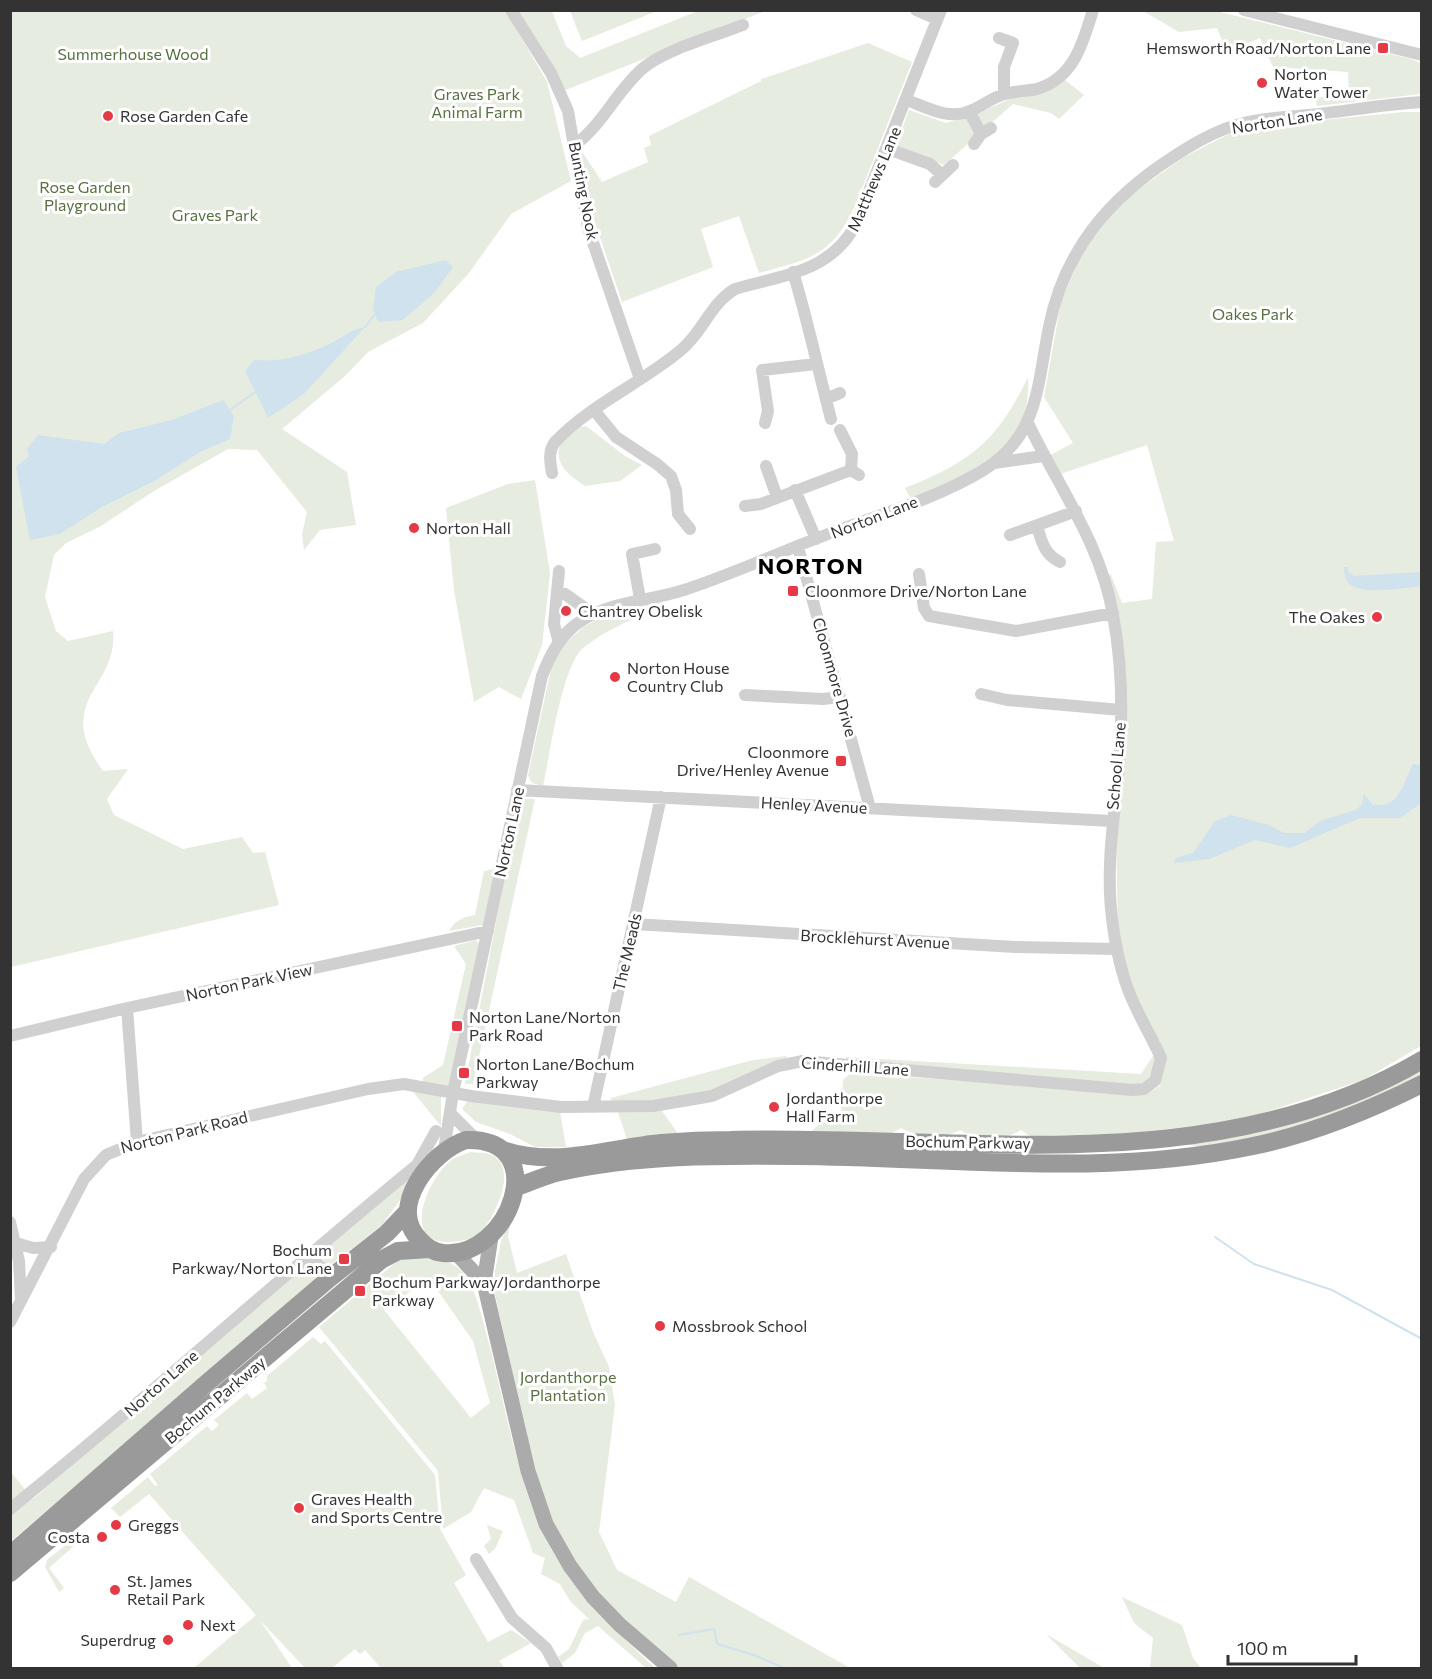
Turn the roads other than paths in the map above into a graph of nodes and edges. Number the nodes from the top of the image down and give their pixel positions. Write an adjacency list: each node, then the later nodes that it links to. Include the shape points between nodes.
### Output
1 (511, 10): 14 (street, Bunting Nook, via 551,73 568,111)
2 (916, 10): 5 (street)
3 (1093, 10): 9 (street, via 1081,47 1063,74 1037,88)
4 (1244, 10): 8 (street)
5 (939, 15): 10 (street, Matthews Lane)
6 (742, 25): 14 (street, via 650,63)
7 (999, 38): 9 (street, via 1013,43 1004,67)
8 (1422, 55)
9 (1004, 94): 12 (street)
10 (907, 100): 12 (street, via 952,115); 15 (street, Matthews Lane)
11 (1421, 101): 24 (street, Norton Lane, via 1240,123 1184,150 1124,192 1091,231 1065,275 1049,327 1039,389)
12 (969, 111): 13 (street)
13 (982, 135)
14 (575, 145): 19 (street, Bunting Nook, via 588,228)
15 (888, 149): 16 (street, via 930,164 938,178); 17 (street, Matthews Lane, via 845,242 833,255)
16 (953, 165)
17 (793, 272): 18 (street, via 810,327); 19 (street, Matthews Lane, via 725,295 684,348)
18 (816, 364): 21 (street); 25 (street, via 762,370 768,411)
19 (640, 380): 22 (street, Matthews Lane)
20 (840, 393): 21 (street)
21 (826, 399): 23 (street)
22 (594, 410): 30 (street, Matthews Lane, via 554,443); 36 (street, via 616,437 671,476 678,514)
23 (831, 419)
24 (1027, 421): 27 (street, School Lane); 28 (street, Norton Lane, via 1017,441)
25 (765, 423)
26 (840, 430): 31 (street, via 852,454 855,472)
27 (1043, 456): 28 (street); 34 (street, School Lane)
28 (994, 463): 38 (street, Norton Lane, via 945,490)
29 (766, 466): 32 (street)
30 (552, 473)
31 (795, 490): 32 (street); 38 (street)
32 (777, 497): 33 (street)
33 (745, 506)
34 (1076, 511): 35 (street); 46 (street, School Lane, via 1097,557)
35 (1037, 526): 37 (street); 41 (street, via 1045,550)
36 (690, 528)
37 (1010, 535)
38 (816, 539): 39 (street, Norton Lane)
39 (798, 547): 45 (street, Norton Lane, via 682,591); 51 (street, Cloonmore Drive)
40 (655, 549): 45 (street, via 632,554)
41 (1060, 562)
42 (559, 571): 44 (street)
43 (920, 574): 46 (street, via 924,608 929,616 1016,631)
44 (558, 593): 47 (street); 48 (street, via 554,624)
45 (640, 599): 47 (street, Norton Lane)
46 (1113, 613): 52 (street, School Lane)
47 (593, 614): 48 (street, Norton Lane, via 569,629)
48 (559, 643): 53 (street, Norton Lane, via 542,676)
49 (981, 694): 52 (street, via 1007,700)
50 (745, 695): 51 (street)
51 (840, 697): 55 (street, Cloonmore Drive)
52 (1121, 710): 56 (street, School Lane)
53 (517, 790): 54 (street, Henley Avenue); 58 (street, Norton Lane)
54 (661, 797): 55 (street, Henley Avenue); 57 (street, The Meads)
55 (870, 808): 56 (street, Henley Avenue)
56 (1112, 821): 59 (street, School Lane, via 1112,916)
57 (634, 924): 59 (street, Brocklehurst Avenue, via 1015,947); 66 (street, The Meads)
58 (488, 931): 60 (street, Norton Park View); 65 (street, Norton Lane)
59 (1117, 949): 63 (street, School Lane, via 1131,997 1161,1058)
60 (128, 1008): 61 (street, Norton Park View); 70 (street)
61 (10, 1036)
62 (1422, 1060): 72 (highway, Bochum Parkway, via 1359,1092 1305,1110 1234,1130 1178,1137 1088,1145 730,1140 661,1143 556,1157 520,1156)
63 (1155, 1082): 66 (street, Cinderhill Lane, via 1133,1090 791,1061 700,1100)
64 (1422, 1084): 73 (highway, Bochum Parkway, via 1310,1131 1185,1158 1099,1164 880,1157 677,1157 559,1172)
65 (453, 1093): 66 (street, Cinderhill Lane, via 561,1107); 67 (street, Norton Lane); 70 (street, Norton Park Road, via 419,1085 392,1085)
66 (592, 1107)
67 (450, 1113): 69 (street); 71 (street, Norton Lane)
68 (436, 1131): 81 (street, Norton Lane, via 417,1165)
69 (477, 1140): 71 (highway, via 466,1140); 72 (highway)
70 (137, 1142): 78 (street, Norton Park Road, via 113,1150 95,1165 84,1179)
71 (444, 1150): 74 (highway, via 415,1187)
72 (503, 1150): 73 (highway, via 514,1166)
73 (517, 1187): 76 (highway)
74 (408, 1212): 79 (highway, via 413,1232); 82 (highway, Bochum Parkway)
75 (10, 1222): 77 (street)
76 (491, 1237): 80 (highway, via 467,1252); 83 (main road)
77 (16, 1244): 78 (street); 84 (street)
78 (51, 1247): 84 (street, Norton Park Road)
79 (429, 1249): 80 (highway); 89 (highway, Bochum Parkway, via 398,1251 381,1260)
80 (456, 1253): 83 (main road)
81 (311, 1256): 82 (street); 86 (street, Norton Lane)
82 (330, 1278): 87 (highway, Bochum Parkway)
83 (484, 1283): 91 (main road, via 528,1471 546,1524 593,1597)
84 (21, 1302): 85 (street, Norton Park Road)
85 (10, 1322)
86 (10, 1509)
87 (10, 1555)
88 (476, 1559): 90 (street, via 512,1618 546,1648)
89 (10, 1573)
90 (557, 1668)
91 (670, 1668)

